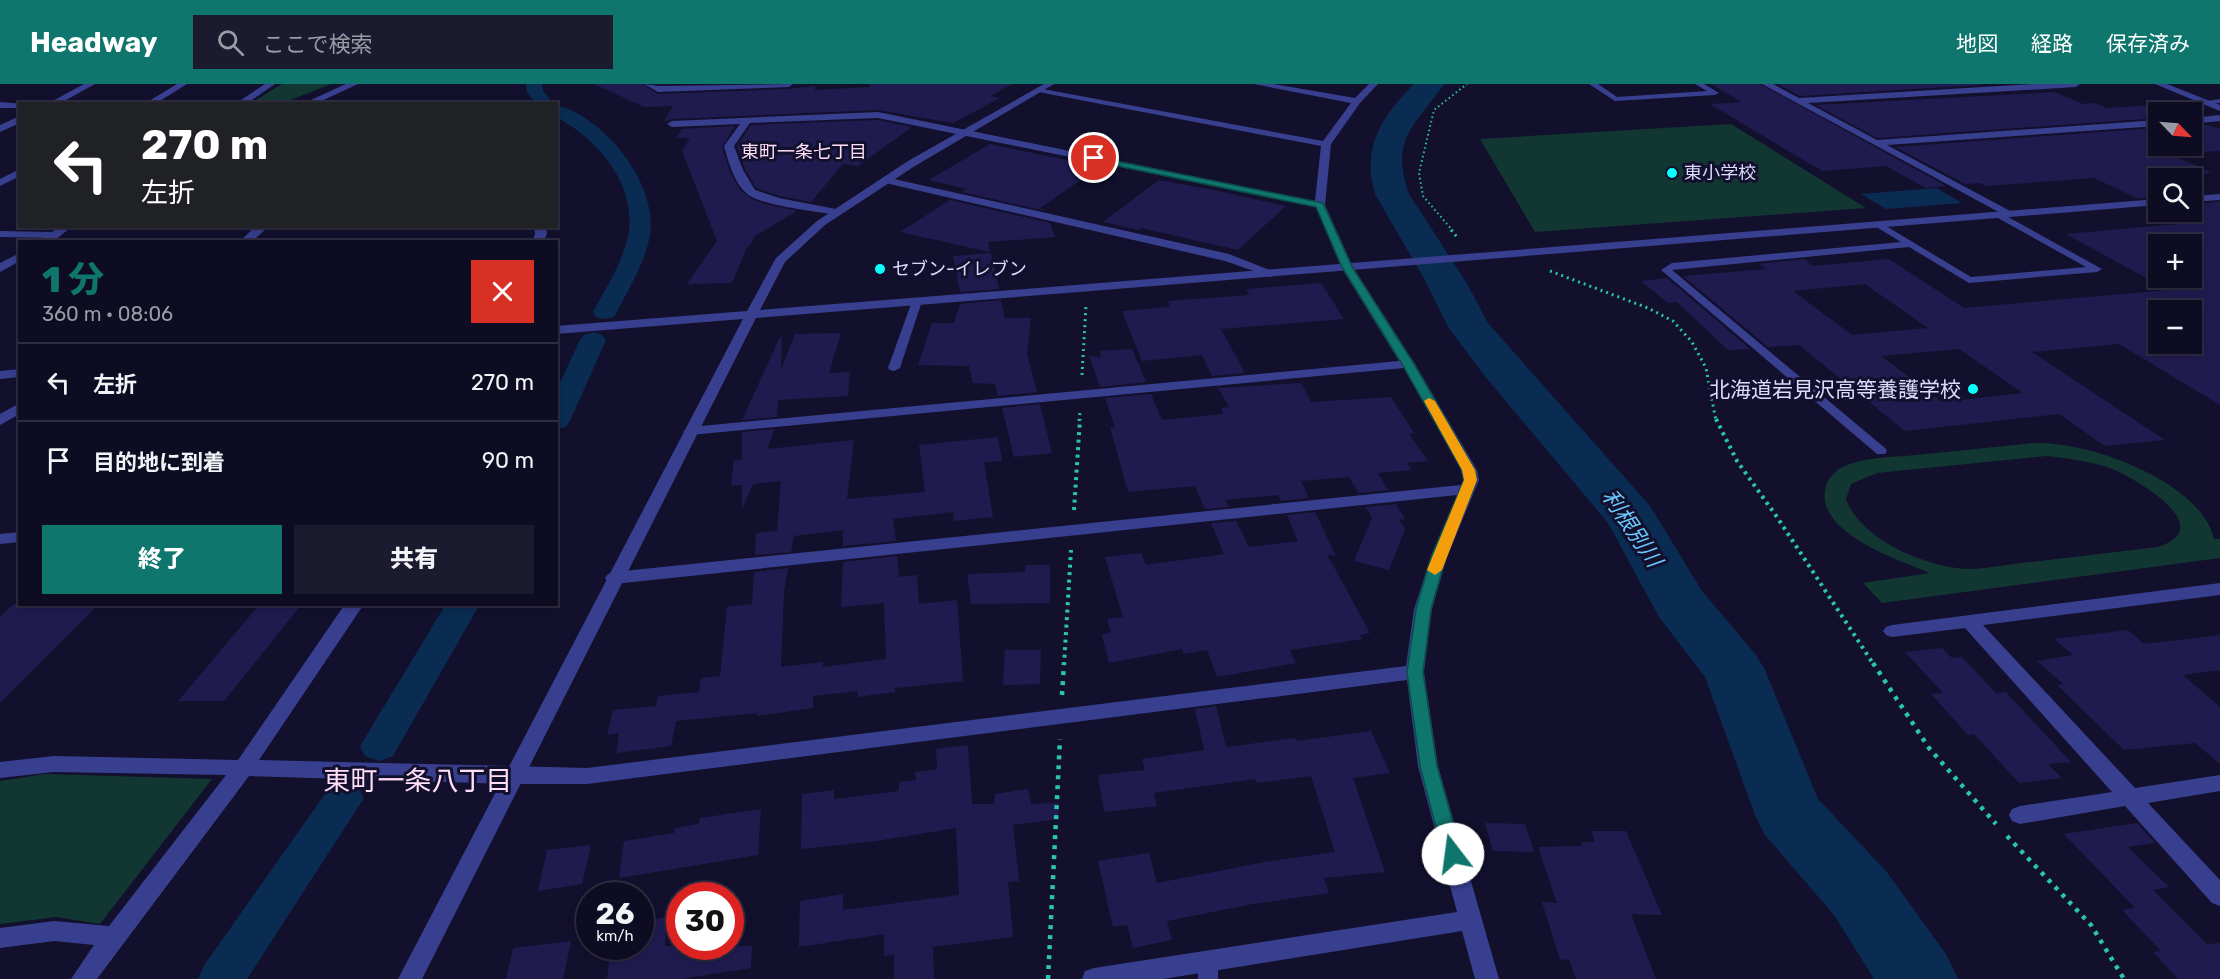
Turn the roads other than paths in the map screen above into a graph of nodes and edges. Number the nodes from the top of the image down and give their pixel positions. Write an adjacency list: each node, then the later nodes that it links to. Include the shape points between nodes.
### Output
1 (90, 84): 19 (street)
2 (183, 84): 20 (street)
3 (271, 84): 21 (street)
4 (354, 84): 22 (street)
5 (648, 84): 14 (street, via 658,89)
6 (789, 84): 14 (street)
7 (1258, 84): 16 (street)
8 (1374, 84): 16 (street)
9 (1593, 84): 10 (lane, via 1615,99 1715,93)
10 (1700, 84)
11 (1766, 84): 17 (street)
12 (2076, 84): 17 (street)
13 (2159, 84): 23 (street)
14 (713, 86)
15 (1043, 87): 34 (street); 36 (street)
16 (1357, 101): 36 (street)
17 (1798, 101): 35 (street)
18 (2220, 101): 23 (lane)
19 (55, 102)
20 (152, 102)
21 (242, 102)
22 (311, 102)
23 (2205, 102): 26 (street)
24 (0, 105): 25 (street)
25 (18, 105)
26 (2220, 108)
27 (2220, 118): 28 (street)
28 (2202, 119)
29 (18, 120): 33 (street)
30 (748, 120): 31 (street); 34 (street, via 870,114); 44 (street, via 729,146 748,189 763,196)
31 (672, 124)
32 (2148, 124): 35 (street)
33 (0, 129)
34 (966, 132): 38 (street); 43 (street)
35 (1876, 143): 45 (street)
36 (1326, 144): 43 (street)
37 (18, 173): 39 (street)
38 (885, 180): 44 (street); 57 (street, via 1229,258)
39 (0, 183)
40 (2220, 197): 41 (street)
41 (2202, 199)
42 (2148, 203): 45 (street)
43 (1320, 205): 55 (street)
44 (837, 212): 59 (street, via 780,261)
45 (2003, 214): 46 (street); 53 (lane, via 2097,269 1969,280)
46 (1881, 226): 53 (lane); 55 (street)
47 (65, 228): 50 (street)
48 (262, 228): 52 (street)
49 (0, 234): 50 (street)
50 (55, 235): 51 (street)
51 (47, 240)
52 (246, 240)
53 (1911, 244): 68 (lane, via 1672,266 1666,270)
54 (18, 257): 56 (street)
55 (1347, 267): 57 (street); 61 (street)
56 (0, 268)
57 (1271, 273): 58 (street)
58 (917, 301): 59 (street); 62 (lane)
59 (752, 315): 60 (street); 67 (street)
60 (558, 330)
61 (1408, 364): 67 (street); 69 (street, via 1469,470 1471,480)
62 (894, 368)
63 (18, 373): 64 (street)
64 (0, 375)
65 (18, 408): 66 (street)
66 (0, 421)
67 (690, 431): 72 (street)
68 (1881, 450)
69 (1467, 489): 72 (street); 77 (street, via 1438,557 1426,599)
70 (18, 537): 71 (street)
71 (0, 539)
72 (615, 578): 80 (street)
73 (2220, 589): 75 (street)
74 (354, 606): 78 (street)
75 (1968, 620): 76 (street); 82 (street)
76 (1892, 631)
77 (1415, 672): 80 (street, via 587,776); 85 (street, via 1428,766)
78 (243, 768): 79 (street, via 54,764); 80 (street); 87 (street)
79 (0, 770)
80 (514, 776): 90 (street)
81 (2220, 783): 82 (street)
82 (2130, 797): 83 (street); 84 (street)
83 (2020, 815)
84 (2220, 896)
85 (1471, 920): 88 (street); 92 (street)
86 (0, 938): 87 (street, via 54,931)
87 (115, 938): 89 (street)
88 (1208, 970): 91 (street)
89 (83, 979)
90 (410, 979)
91 (1094, 979)
92 (1487, 979)

